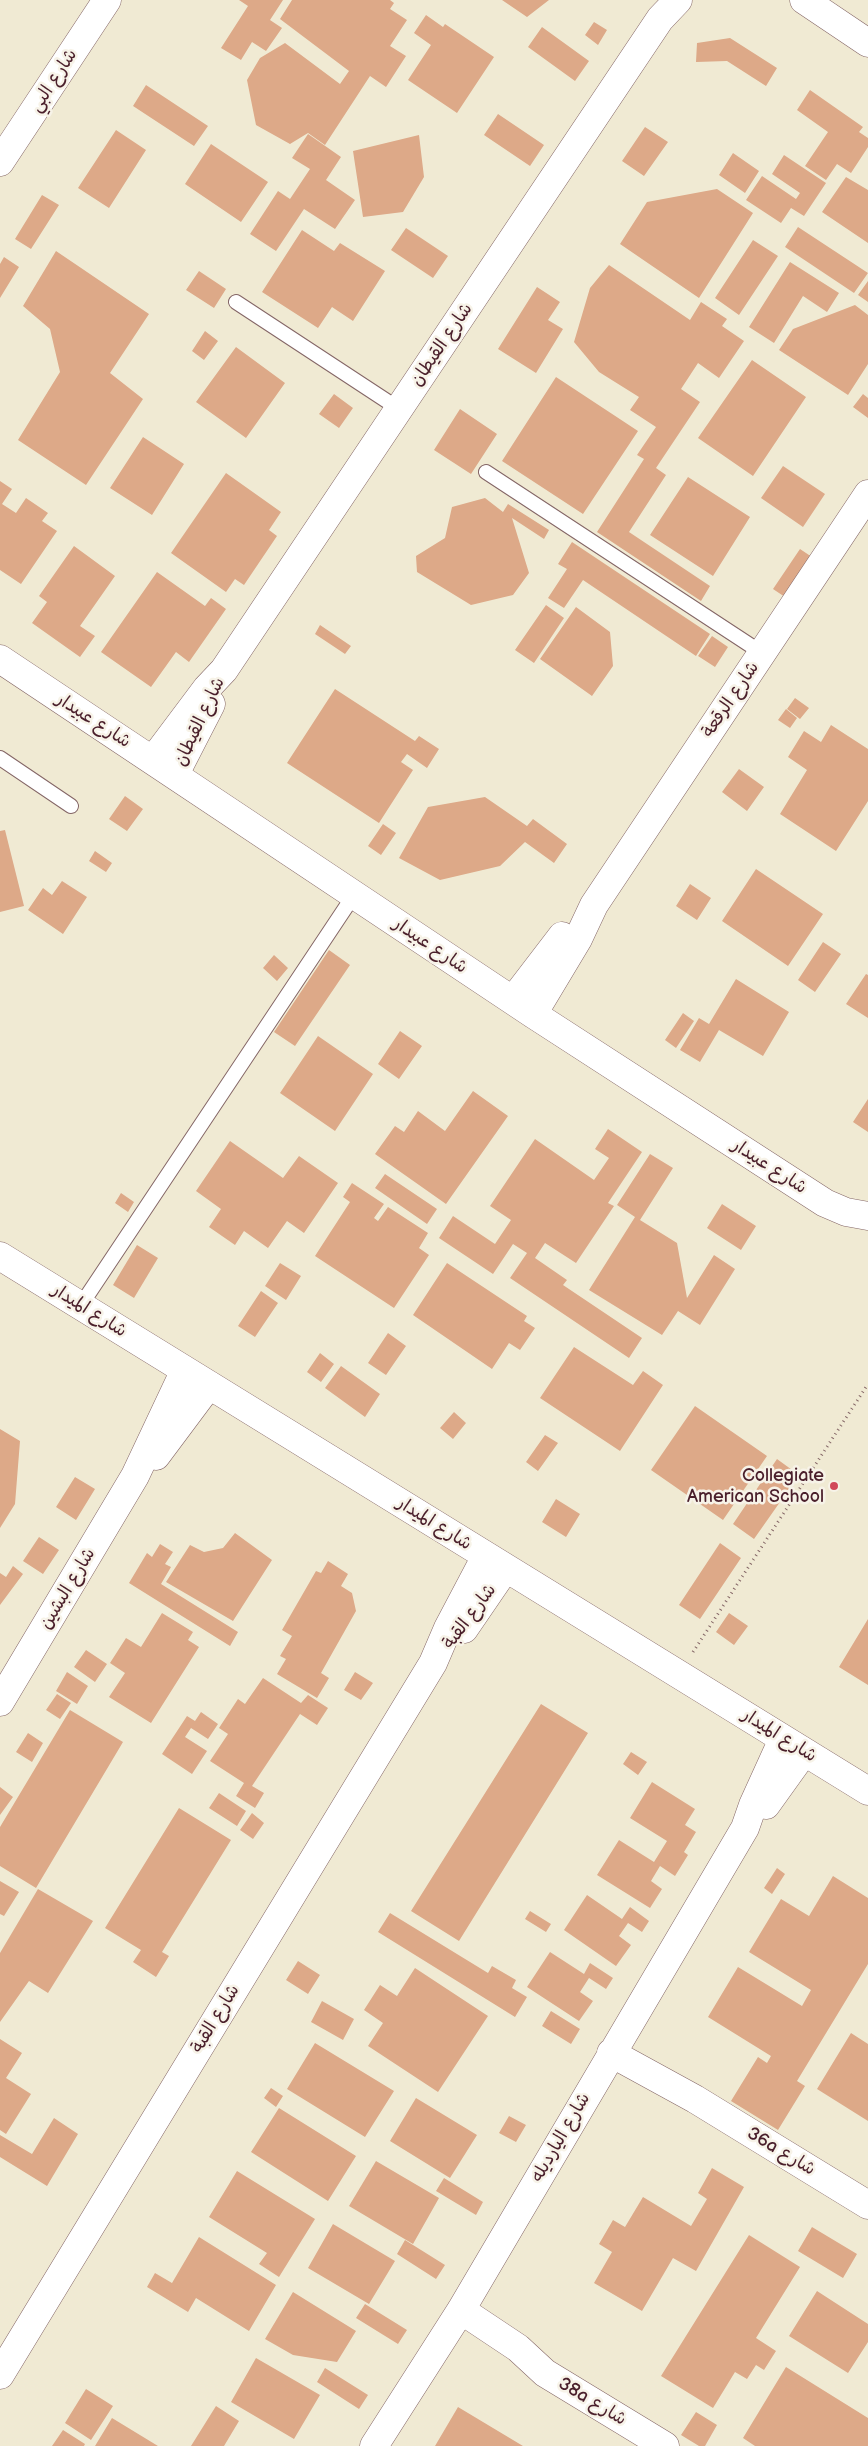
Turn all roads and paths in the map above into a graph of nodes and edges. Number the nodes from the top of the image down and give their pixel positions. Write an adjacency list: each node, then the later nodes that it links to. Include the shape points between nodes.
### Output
1 (107, 0): 5 (street, شارع البي)
2 (804, 0): 4 (street)
3 (669, 6): 7 (street, شارع القيطان)
4 (868, 43)
5 (2, 157)
6 (236, 302): 7 (lane)
7 (399, 409): 13 (street, شارع القيطان, via 224,670 216,694)
8 (486, 472): 10 (lane)
9 (868, 494): 10 (street, شارع الرقعة)
10 (762, 653): 16 (street, شارع الرقعة, via 594,905 558,941)
11 (0, 659): 13 (street, شارع عبيدار)
12 (0, 758): 14 (lane)
13 (164, 767): 15 (street, شارع عبيدار)
14 (71, 806)
15 (354, 895): 16 (street, شارع عبيدار); 19 (lane)
16 (523, 1007): 17 (street, شارع عبيدار, via 825,1203 846,1212)
17 (868, 1216)
18 (0, 1256): 19 (street, شارع الميدار)
19 (81, 1305): 20 (street, شارع الميدار)
20 (184, 1370): 22 (street, شارع الميدار); 23 (street, شارع البشين)
21 (868, 1384): 25 (path)
22 (209, 1385): 23 (street, شارع البشين, via 161,1450); 24 (street, شارع الميدار)
23 (135, 1476): 26 (street, شارع البشين)
24 (495, 1562): 25 (street, شارع الميدار); 32 (street, شارع القبة, via 467,1626 433,1663)
25 (679, 1674): 27 (street, شارع الميدار)
26 (5, 1682)
27 (793, 1745): 28 (street, شارع الميدار); 29 (street, شارع اليارديله, via 770,1800 745,1828)
28 (868, 1790)
29 (617, 2044): 30 (street, 36a شارع, via 694,2099); 31 (street, شارع اليارديله)
30 (868, 2205)
31 (455, 2318): 33 (street, شارع اليارديله); 34 (street, 38a شارع, via 499,2354 545,2373)
32 (0, 2375)
33 (374, 2446)
34 (665, 2446)

